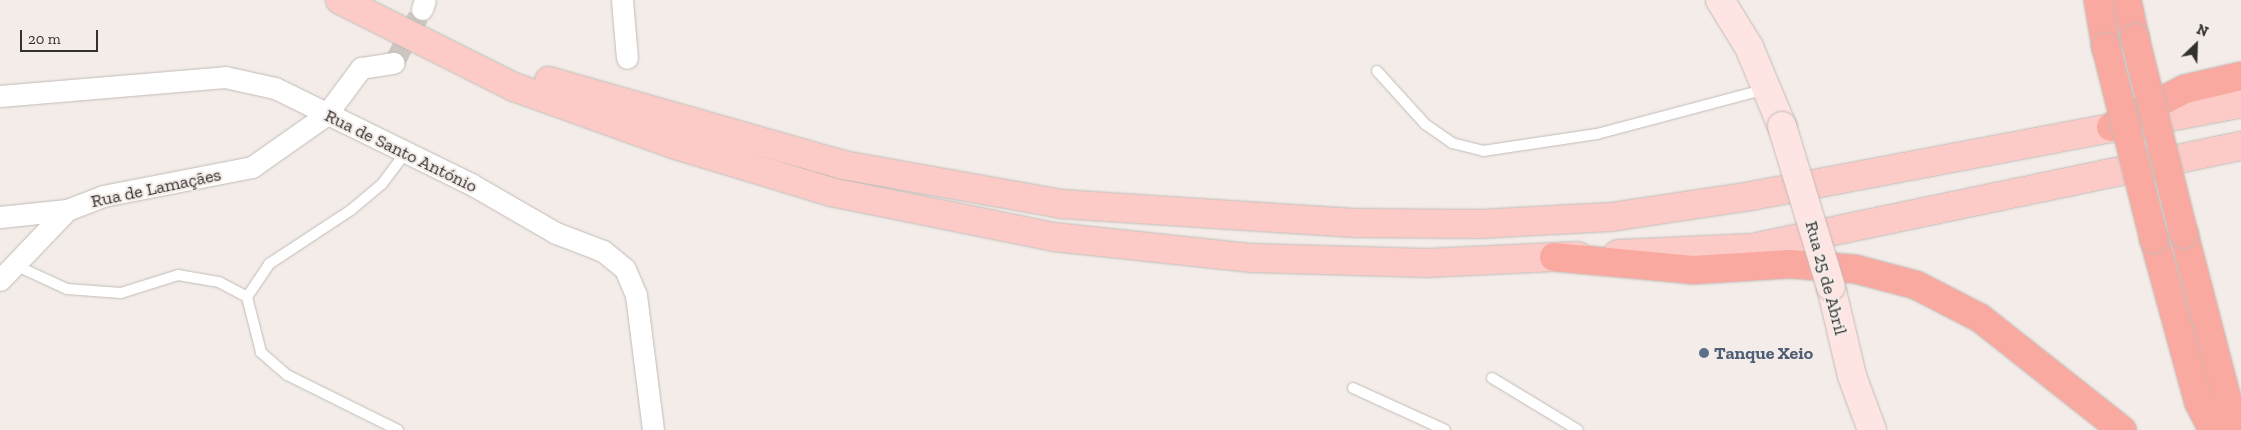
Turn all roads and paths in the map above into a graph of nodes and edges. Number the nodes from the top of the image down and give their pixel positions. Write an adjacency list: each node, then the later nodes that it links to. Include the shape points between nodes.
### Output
1 (622, 0): 6 (street)
2 (1720, 0): 10 (main road, Rua 25 de Abril, via 1749,46)
3 (2098, 0): 32 (highway, bridge, via 2106,47 2154,239 2199,404)
4 (2127, 0): 25 (highway, bridge, via 2228,403)
5 (346, 3): 14 (main road, via 521,72 683,122 843,164 1061,204 1358,223 1480,224 1611,217 1751,196); 19 (main road, via 514,87 679,146 830,192 1054,237 1252,258 1427,263)
6 (627, 58)
7 (394, 63): 13 (street, Rua de Lamaçães, via 361,68)
8 (1377, 71): 10 (lane, via 1425,124 1452,143 1483,151 1597,134)
9 (2241, 76): 14 (highway, via 2185,89)
10 (1767, 89): 30 (main road, Rua 25 de Abril, bridge, via 1782,126 1831,287 1852,376)
11 (0, 96): 13 (street, Rua de Santo António, via 225,77 275,88)
12 (2241, 104): 14 (main road)
13 (326, 115): 16 (street, Rua de Santo António); 17 (street, Rua de Lamaçães, via 252,167 103,196)
14 (2112, 127)
15 (2241, 146): 19 (main road, via 1752,248)
16 (405, 153): 22 (lane, via 382,184 352,210 269,264); 27 (street, Rua de Santo António, via 556,233 603,251 624,269 636,294)
17 (67, 210): 18 (street); 20 (street, Rua de Lamaçães)
18 (0, 217)
19 (1554, 257): 31 (highway, via 1693,270 1790,264 1855,269 1916,285 1980,318)
20 (17, 266): 21 (street, Rua de Lamaçães); 22 (lane, via 67,289 121,293 178,275 219,282)
21 (0, 280)
22 (247, 297): 26 (lane, via 261,352 287,375)
23 (1492, 378): 29 (lane)
24 (1352, 388): 28 (lane)
25 (2241, 426)
26 (398, 430)
27 (653, 430)
28 (1445, 430)
29 (1578, 430)
30 (1872, 430)
31 (2122, 430)
32 (2213, 430)

